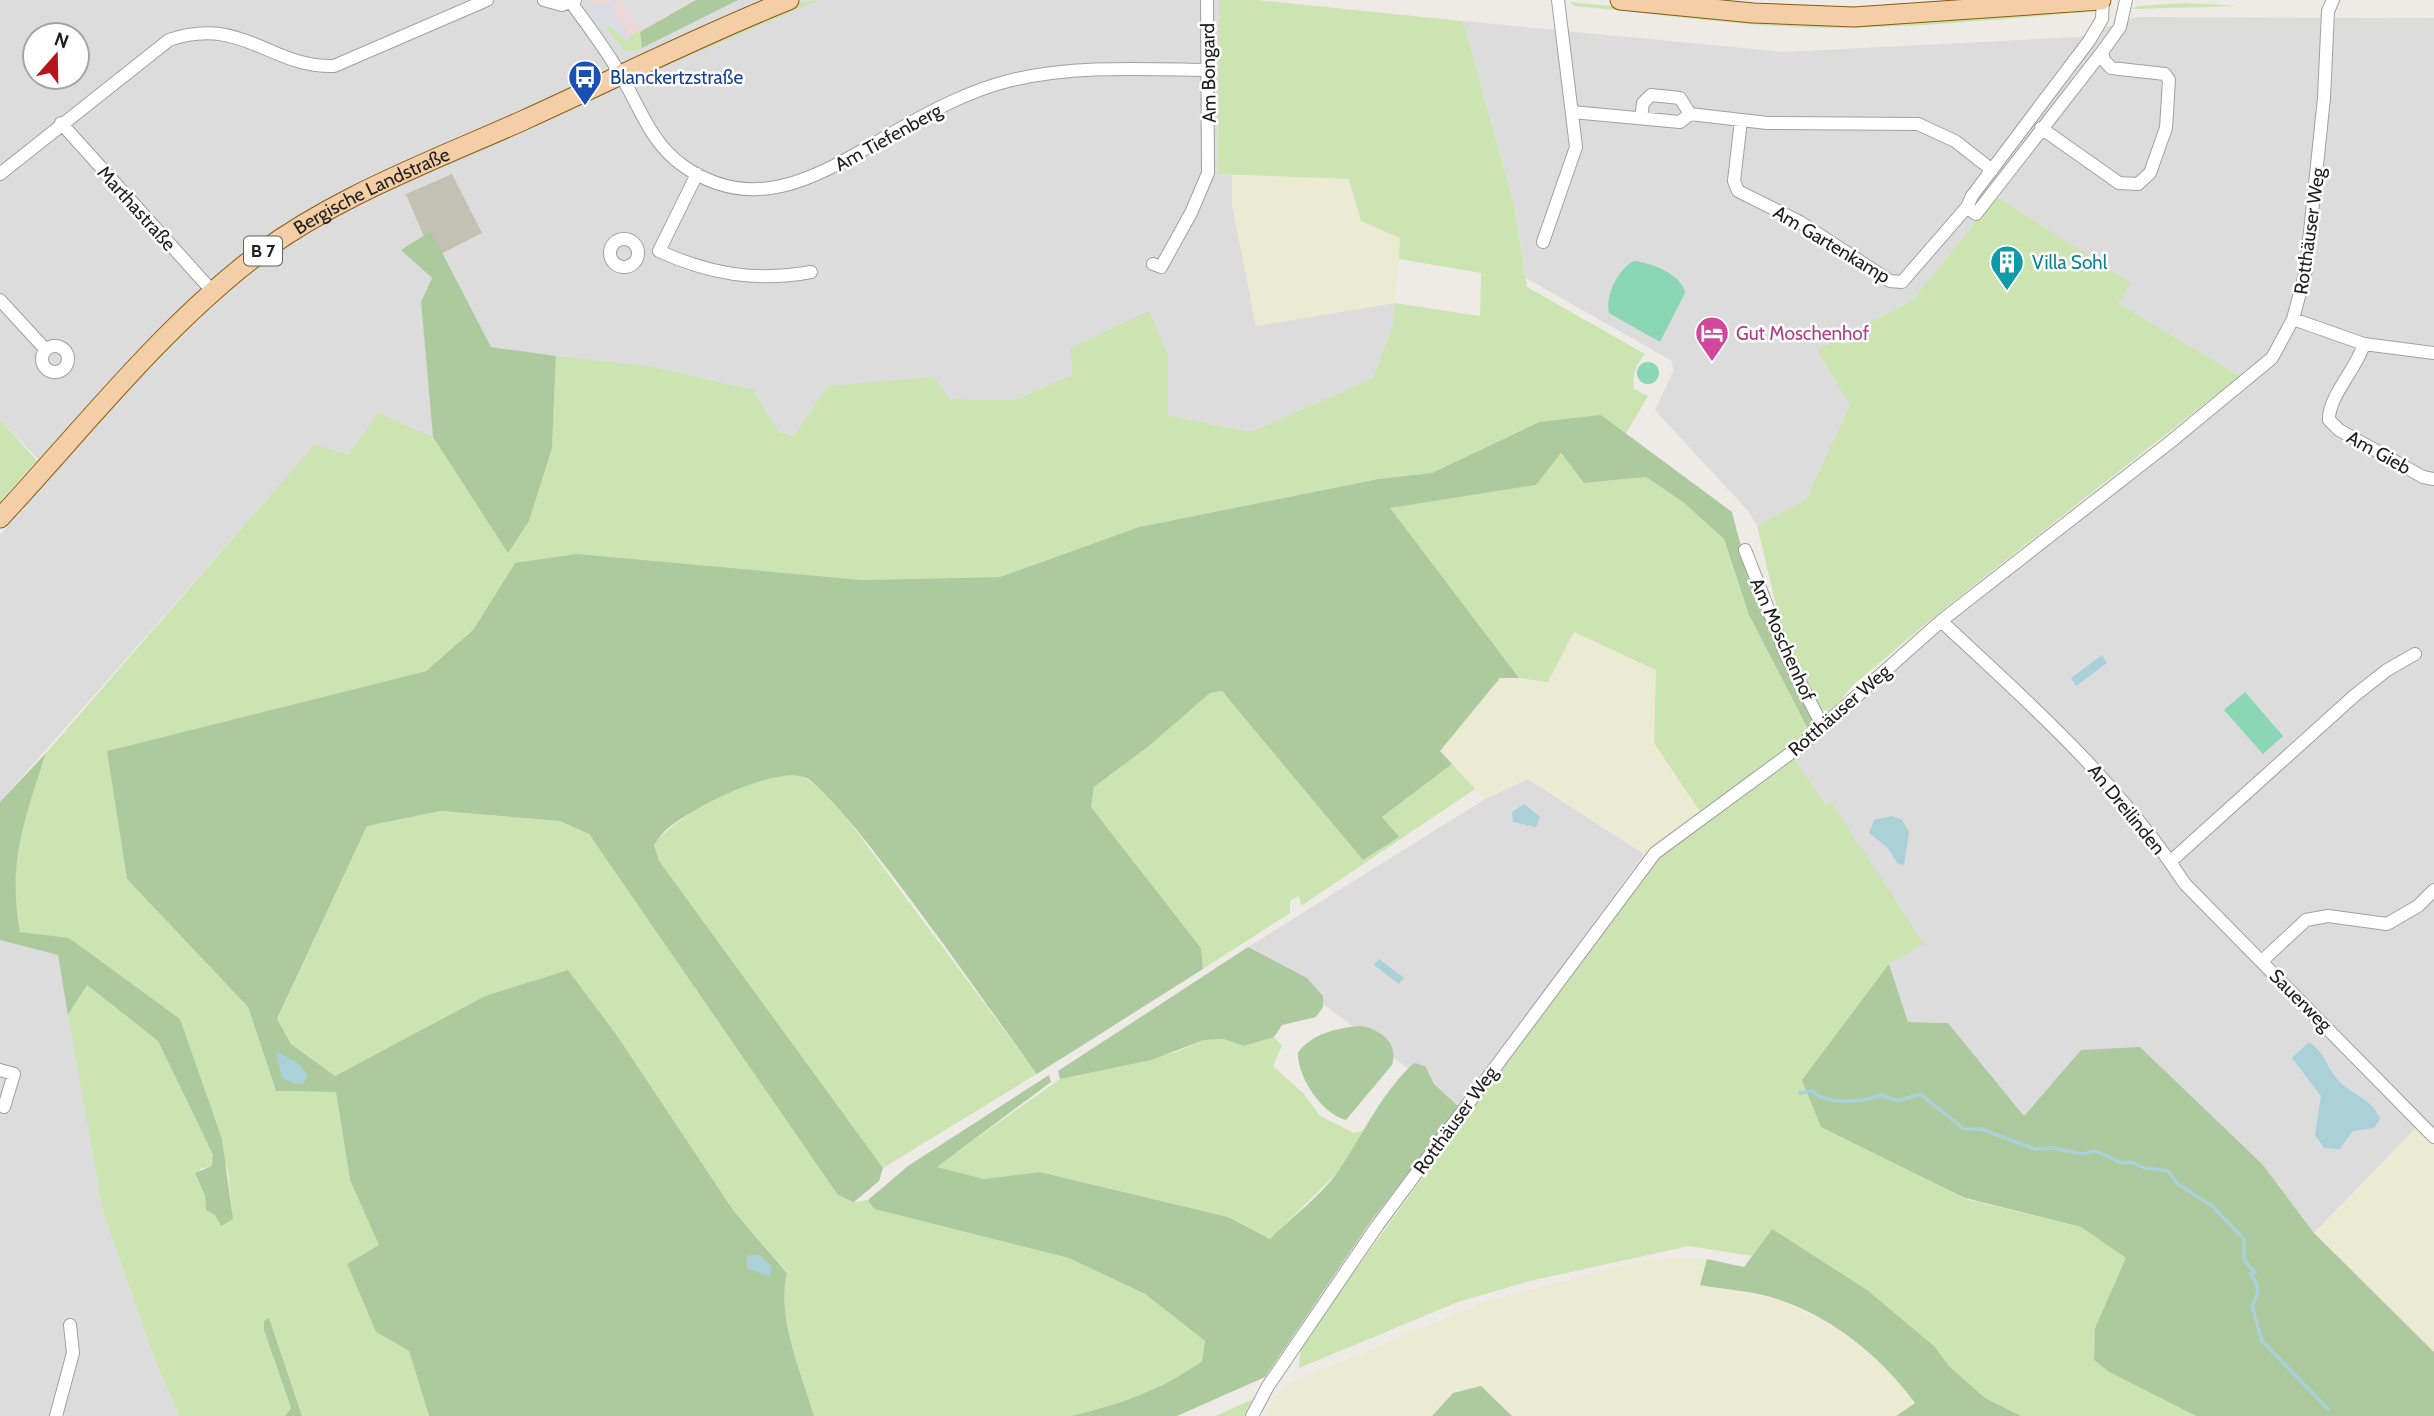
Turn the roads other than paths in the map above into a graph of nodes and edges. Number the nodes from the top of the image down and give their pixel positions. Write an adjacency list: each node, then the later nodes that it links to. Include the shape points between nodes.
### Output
1 (487, 0): 19 (street, via 334,66 311,64 227,33 192,33 169,40)
2 (544, 0): 10 (street, via 562,5)
3 (789, 0): 13 (main road, Bergische Landstraße / B 7)
4 (1207, 0): 12 (street, Am Bongard)
5 (1558, 0): 14 (street)
6 (1620, 0): 7 (main road, via 1854,17)
7 (2102, 0): 16 (street, Am Gartenkamp, via 2102,19 2089,41)
8 (2126, 0): 11 (street, Am Gartenkamp, via 2120,27)
9 (2333, 0): 32 (street, Rotthäuser Weg, via 2328,11 2308,258)
10 (572, 1): 13 (street)
11 (2102, 52): 20 (street, Am Gartenkamp); 20 (street, via 2111,68 2165,74 2169,80 2166,128 2147,178 2138,184 2119,183)
12 (1208, 70): 23 (street, Am Tiefenberg, via 1088,70 1006,82 940,108 831,168 784,187 734,188); 28 (street, Am Bongard, via 1206,184 1161,267)
13 (621, 75): 23 (street, Am Tiefenberg, via 653,138); 30 (main road, Bergische Landstraße / B 7, via 324,213)
14 (1572, 112): 17 (street); 25 (street, via 1576,147)
15 (1690, 114): 17 (street, via 1680,122); 17 (street, via 1680,98 1651,95 1643,103); 18 (street)
16 (2032, 117): 20 (street); 21 (street, Am Gartenkamp)
17 (1641, 118)
18 (1741, 120): 21 (street, via 1918,124 1955,141); 24 (street, Am Gartenkamp, via 1734,181 1738,191 1800,222 1890,281 1908,278)
19 (61, 123): 22 (street); 30 (street, Marthastraße)
20 (2042, 127): 24 (street, Am Gartenkamp)
21 (1992, 170): 24 (street, Am Gartenkamp)
22 (0, 174)
23 (697, 174): 26 (street)
24 (1972, 210)
25 (1543, 242)
26 (659, 251): 27 (street); 29 (street, via 729,275 770,278)
27 (638, 253)
28 (1153, 264)
29 (811, 272)
30 (212, 292): 37 (main road, Bergische Landstraße / B 7)
31 (0, 300): 34 (street)
32 (2293, 319): 33 (street); 39 (street, Rotthäuser Weg, via 2264,367)
33 (2364, 344): 35 (street); 36 (street, Am Gieb, via 2331,407 2329,420 2339,430)
34 (46, 350)
35 (2434, 353)
36 (2434, 479)
37 (0, 518)
38 (1745, 550): 41 (street, Am Moschenhof, via 1787,657)
39 (1941, 621): 41 (street, Rotthäuser Weg); 42 (street, An Dreilinden, via 2062,733 2140,820)
40 (2415, 654): 42 (street, An Dreilinden, via 2354,696)
41 (1823, 727): 50 (street, Rotthäuser Weg, via 1655,853 1643,867 1377,1226)
42 (2170, 862): 44 (street, Sauerweg, via 2185,884)
43 (2434, 890): 44 (street, via 2409,913 2387,924 2328,916 2306,920)
44 (2262, 961): 47 (street, Sauerweg)
45 (0, 1070): 46 (street, via 14,1073)
46 (4, 1107)
47 (2434, 1137)
48 (69, 1325): 49 (street, via 73,1353)
49 (56, 1416)
50 (1252, 1416)

